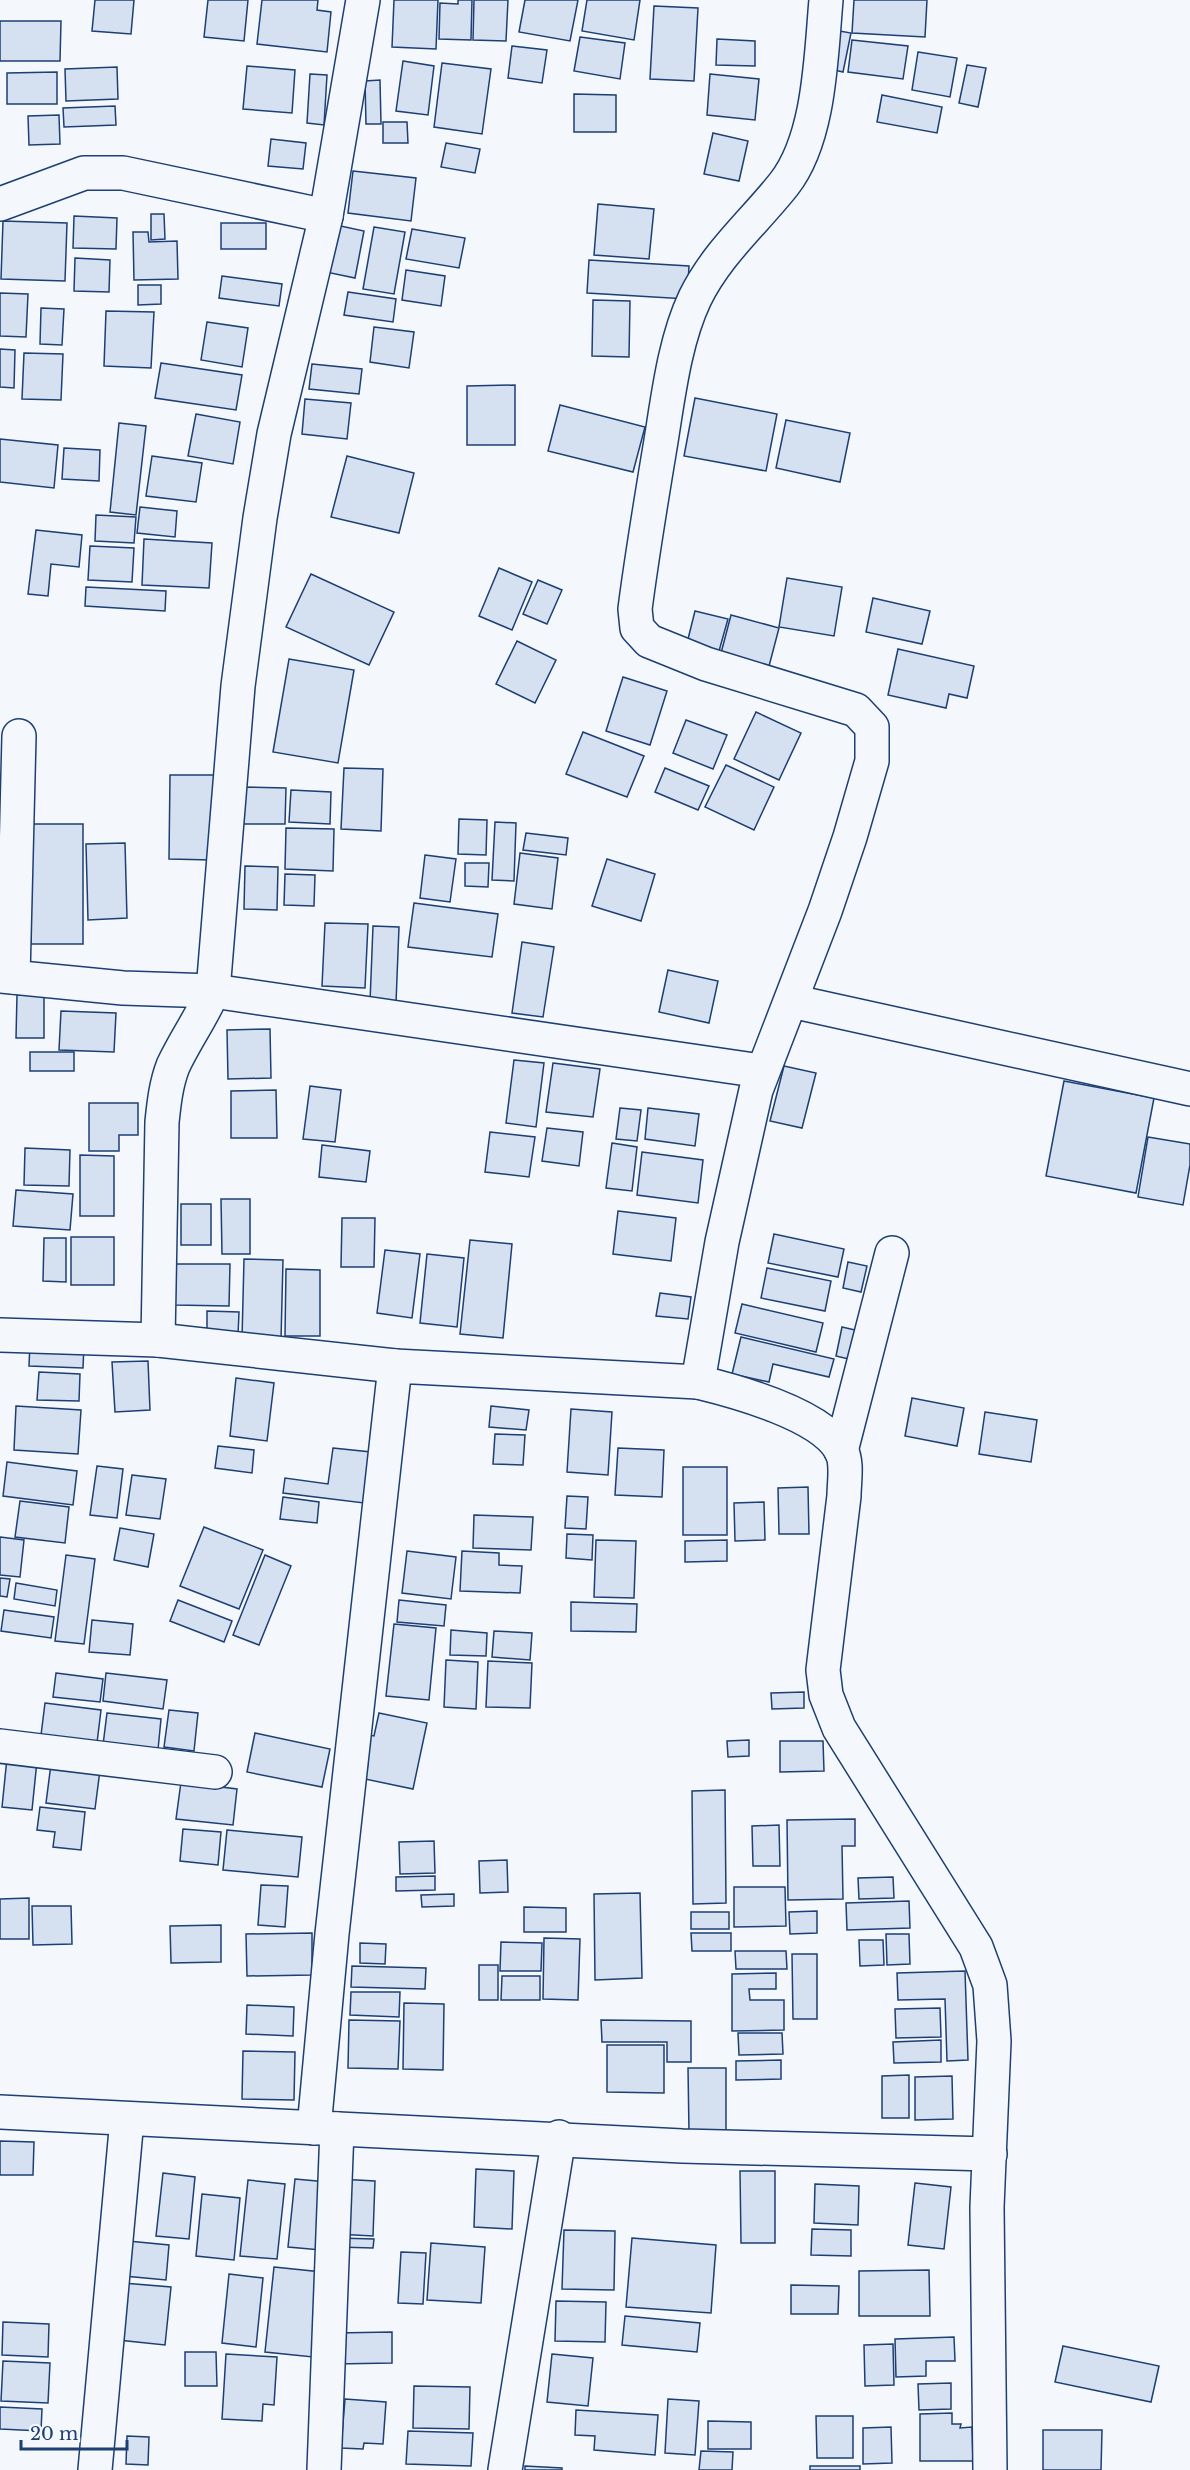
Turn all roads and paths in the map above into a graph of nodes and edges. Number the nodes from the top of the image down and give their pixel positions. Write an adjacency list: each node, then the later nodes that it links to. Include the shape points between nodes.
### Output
1 (363, 0): 4 (street)
2 (826, 0): 8 (street, via 808,135 799,158 786,182 719,258 695,298 673,369 635,609 638,628 649,641 706,664 856,710 872,727 872,760 850,837)
3 (0, 204): 4 (street, via 84,173 123,173)
4 (326, 216): 7 (street, via 274,434 248,598)
5 (19, 736): 6 (street)
6 (7, 977): 7 (street, via 123,988)
7 (213, 991): 9 (street); 13 (street, via 174,1066 166,1090)
8 (791, 1001): 9 (street); 10 (street)
9 (761, 1071): 15 (street, via 722,1242)
10 (1190, 1089)
11 (892, 1253): 16 (street)
12 (0, 1335): 13 (street)
13 (158, 1340): 14 (street)
14 (395, 1366): 15 (street); 21 (street, via 333,1922)
15 (698, 1382): 16 (street, via 740,1393 802,1418)
16 (841, 1450): 23 (street, via 843,1496 823,1670 826,1695 839,1728 976,1947 990,1985 994,2041)
17 (0, 1746): 18 (street)
18 (215, 1772)
19 (0, 2112): 20 (street)
20 (127, 2119): 21 (street); 24 (street)
21 (326, 2129): 22 (street); 25 (street)
22 (559, 2138): 23 (street, via 682,2146); 26 (street)
23 (990, 2154): 27 (street)
24 (95, 2470)
25 (324, 2470)
26 (505, 2470)
27 (990, 2470)

